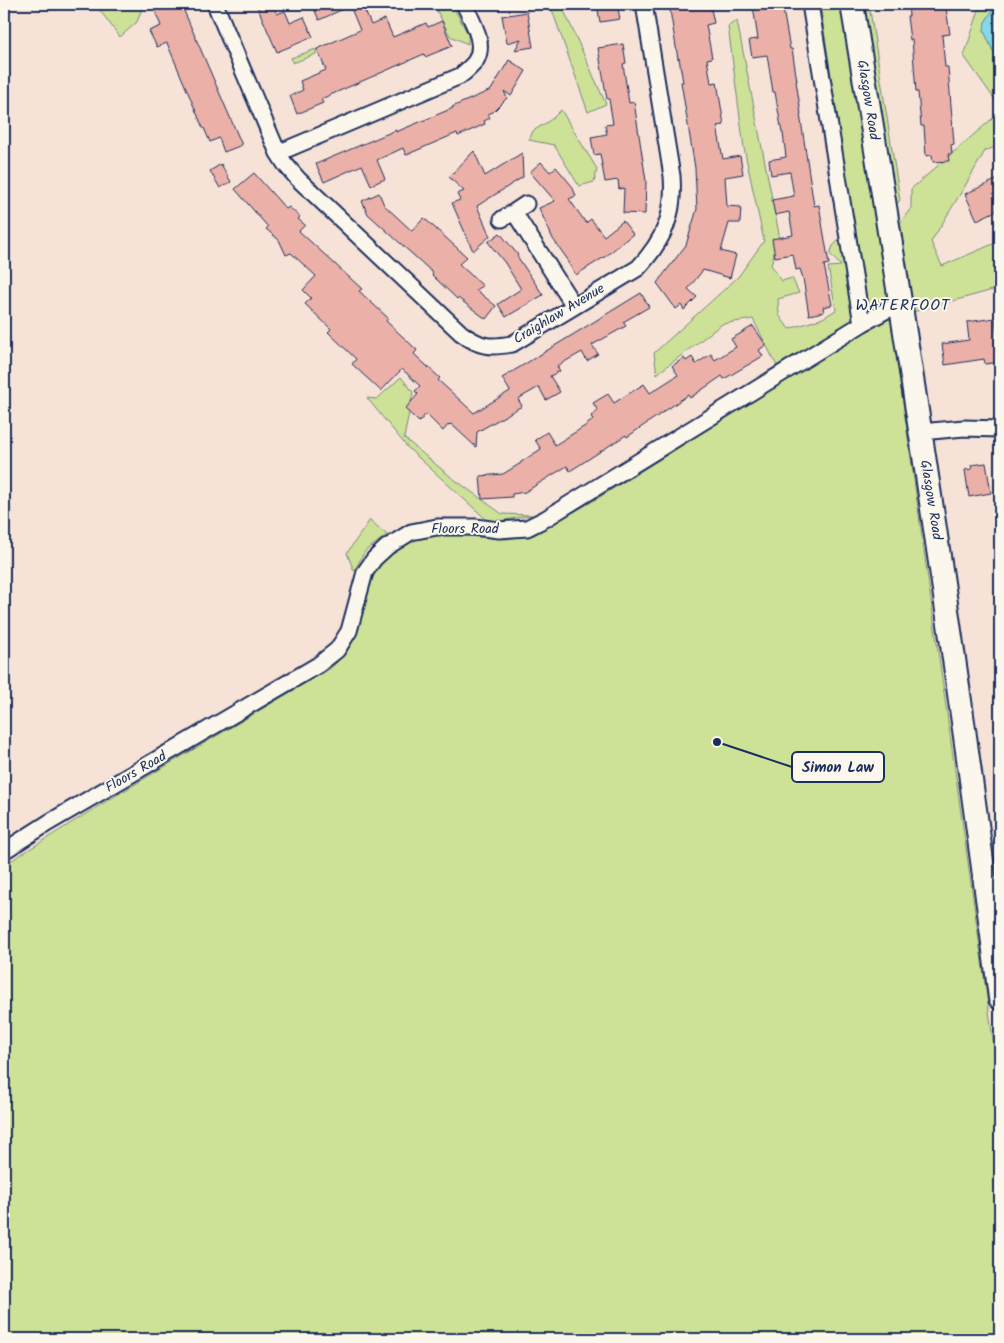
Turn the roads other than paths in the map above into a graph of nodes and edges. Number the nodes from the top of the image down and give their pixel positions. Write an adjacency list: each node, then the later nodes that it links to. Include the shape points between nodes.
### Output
1 (215, 4): 6 (street, Craighlaw Avenue)
2 (464, 4): 6 (street, via 476,28 480,51 474,63 460,76)
3 (644, 4): 9 (street, Craighlaw Avenue, via 672,176 670,215 658,244 638,268)
4 (810, 4): 10 (street)
5 (852, 4): 8 (main road, Glasgow Road)
6 (278, 153): 9 (street, Craighlaw Avenue, via 298,179 473,342 498,347 512,344)
7 (514, 211): 9 (street)
8 (901, 305): 10 (street, Floors Road); 12 (main road, Glasgow Road)
9 (574, 306)
10 (862, 324): 13 (street, Floors Road, via 536,524 527,528 499,530 437,527 411,532 374,559 365,572 349,631 336,650 318,665)
11 (1000, 428): 12 (street)
12 (921, 432): 14 (main road, Glasgow Road)
13 (4, 851)
14 (1000, 998)

